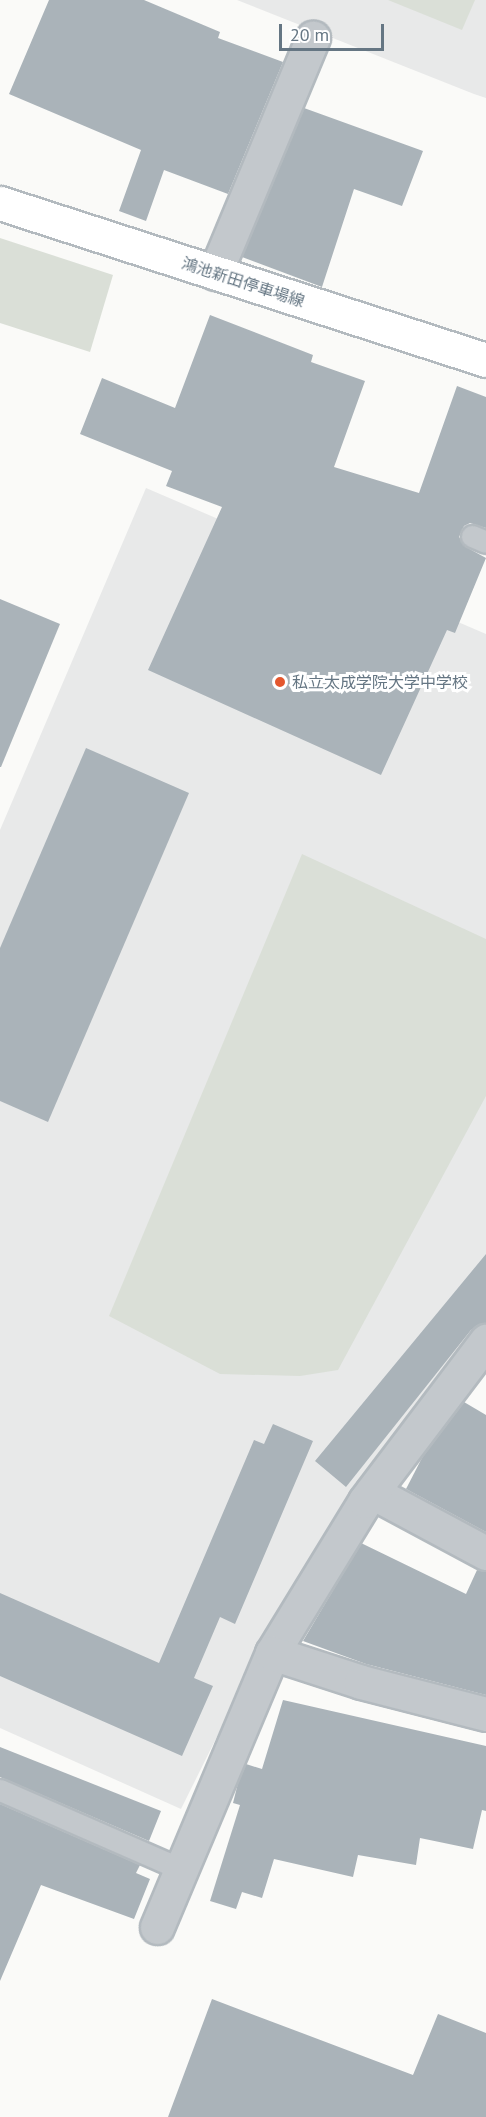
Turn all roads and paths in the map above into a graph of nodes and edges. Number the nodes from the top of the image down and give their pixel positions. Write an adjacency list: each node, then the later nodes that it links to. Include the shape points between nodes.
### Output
1 (313, 38): 3 (street)
2 (0, 203): 3 (main road, 鴻池新田停車場線)
3 (214, 273): 4 (main road, 鴻池新田停車場線)
4 (486, 360)
5 (481, 1357): 6 (street)
6 (372, 1492): 7 (street); 8 (street)
7 (486, 1553)
8 (272, 1653): 9 (street, via 361,1682); 11 (street)
9 (486, 1714)
10 (0, 1790): 11 (lane)
11 (181, 1869): 12 (street)
12 (157, 1927)

